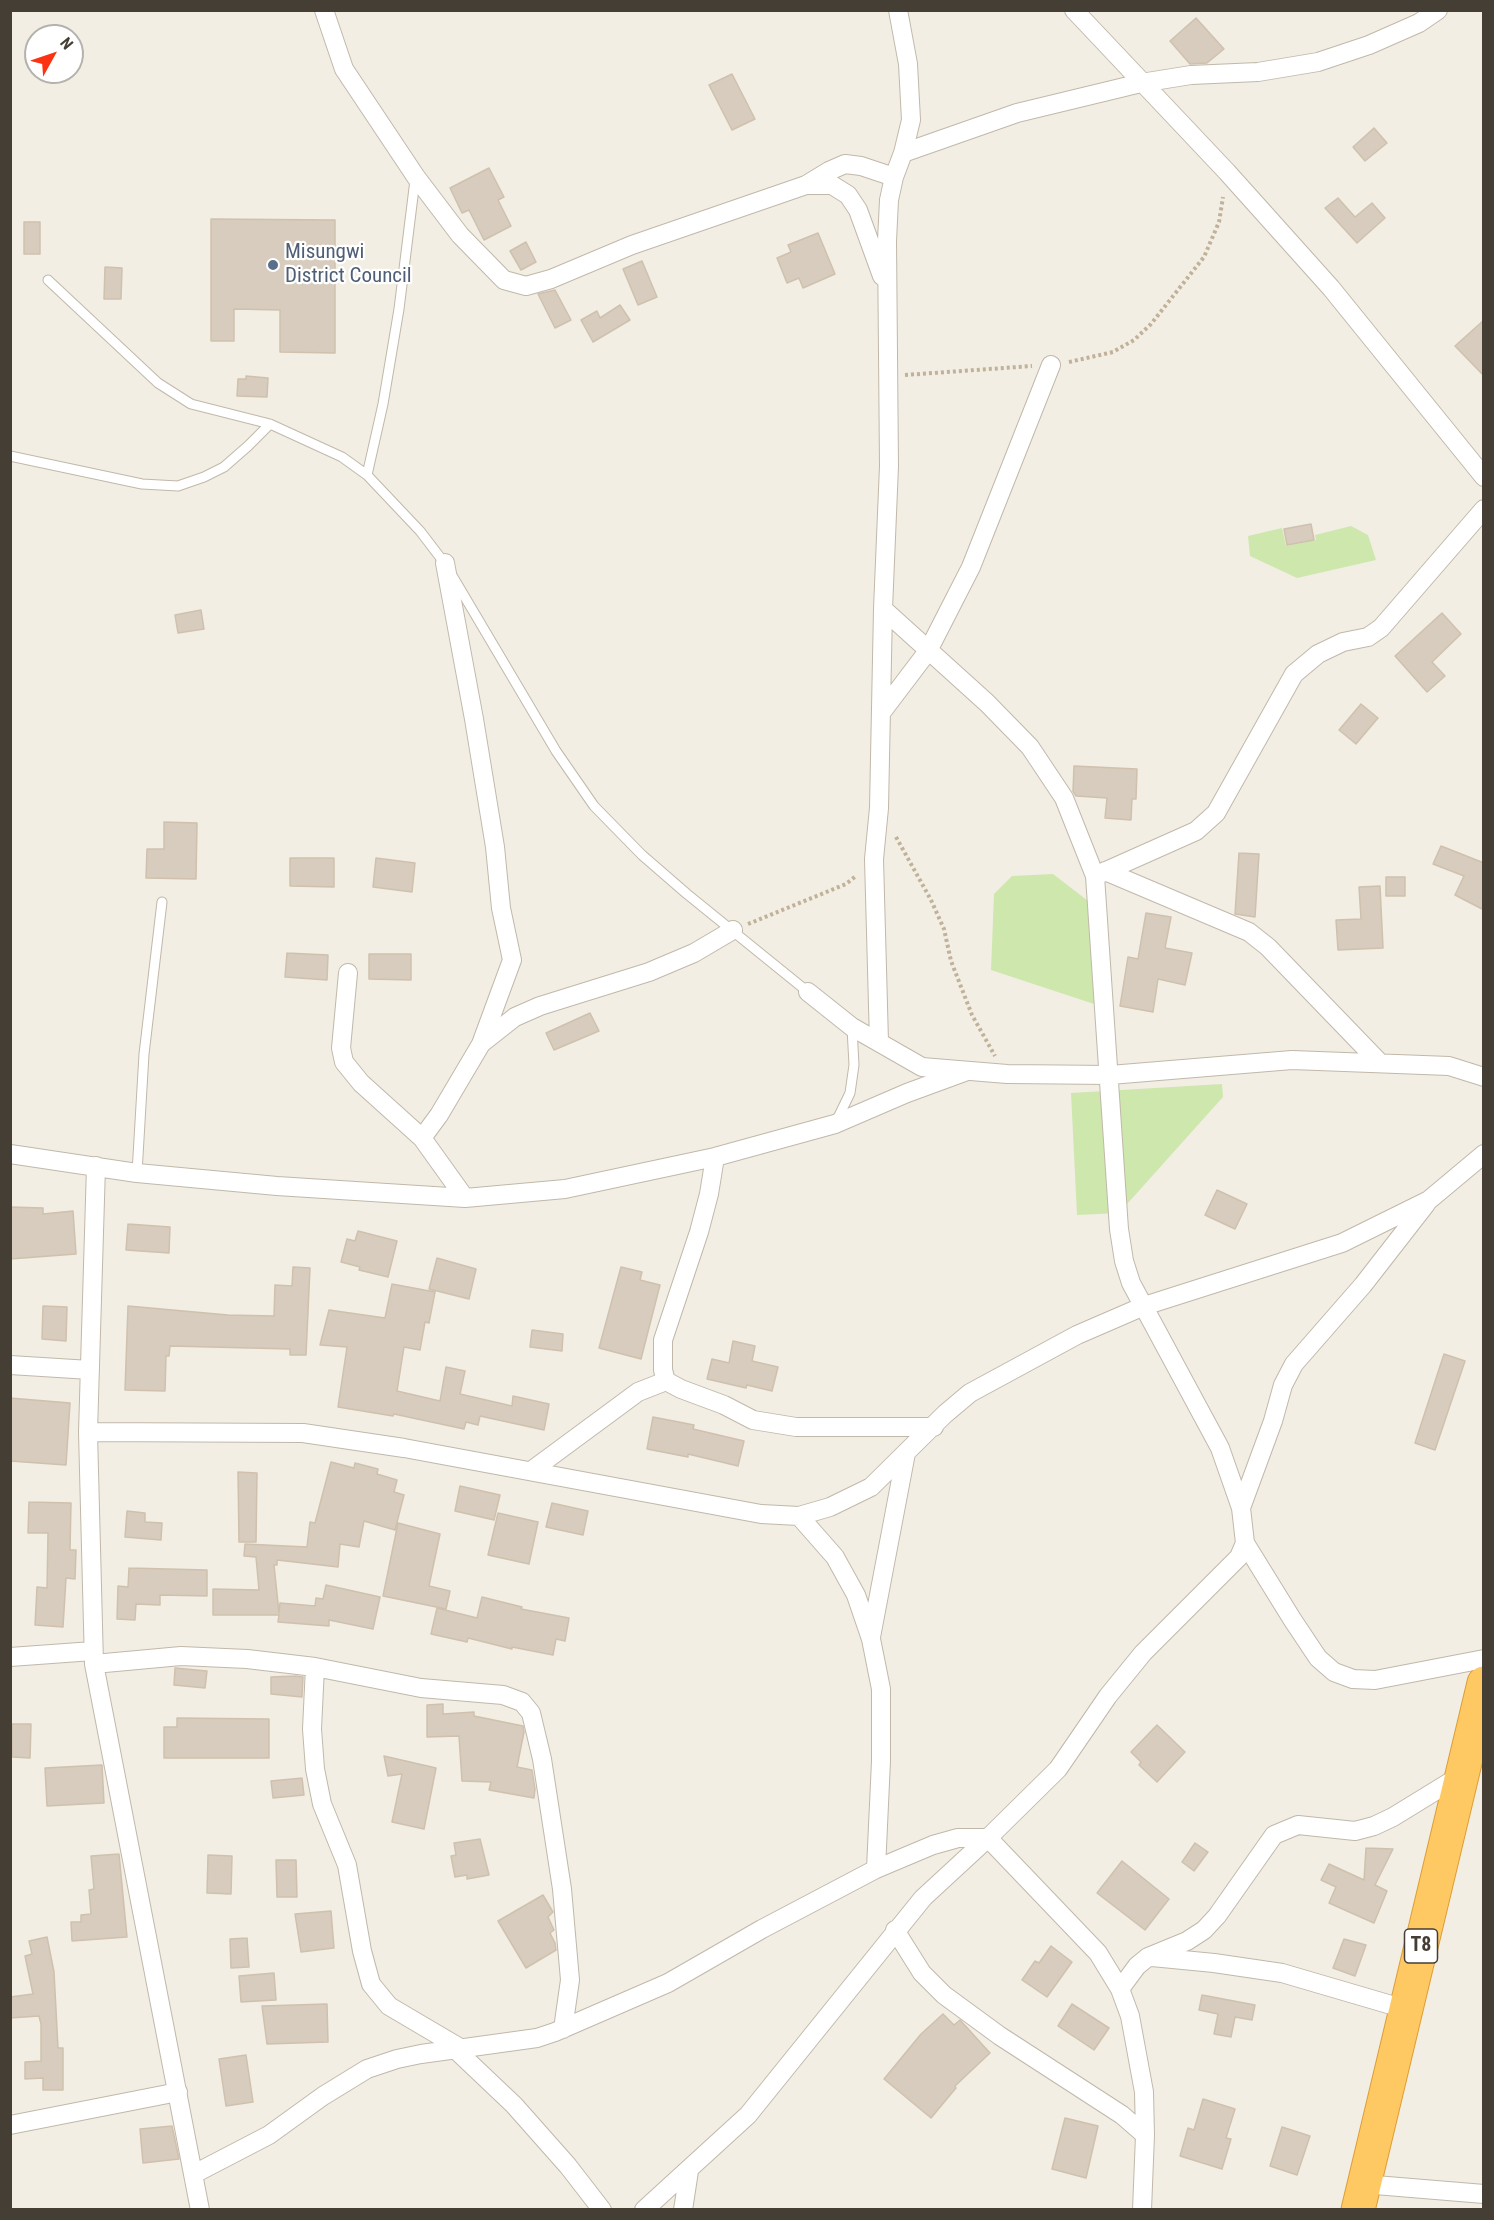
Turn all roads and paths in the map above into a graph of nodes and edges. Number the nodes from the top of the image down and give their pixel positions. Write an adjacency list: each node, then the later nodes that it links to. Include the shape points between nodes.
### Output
1 (324, 10): 8 (street, via 344,69)
2 (898, 10): 6 (street, via 908,64 911,120)
3 (1074, 10): 5 (street)
4 (1438, 10): 5 (street, via 1369,45 1318,62)
5 (1141, 83): 6 (street, via 1017,114); 7 (street)
6 (903, 153): 9 (street)
7 (1227, 172): 13 (path, via 1219,222 1204,257 1151,324 1113,352); 18 (street, via 1331,288)
8 (416, 177): 10 (street, via 486,264 504,280 526,286); 17 (lane, via 399,309)
9 (894, 177): 10 (street, via 845,164); 12 (street, via 889,200)
10 (806, 185): 12 (street, via 832,185 848,195 858,210)
11 (48, 280): 15 (lane, via 158,383 191,404)
12 (888, 292): 14 (street)
13 (1051, 365): 14 (path); 22 (street, via 971,567)
14 (887, 377): 21 (street, via 889,466)
15 (270, 424): 16 (lane, via 224,467 178,486 142,484); 17 (lane, via 342,458)
16 (10, 456)
17 (367, 475): 20 (lane)
18 (1484, 477)
19 (1484, 509): 26 (street, via 1381,628 1368,637 1343,642 1318,654 1294,674 1216,813 1196,831)
20 (445, 563): 28 (lane, via 556,751 594,806 642,855); 33 (street, via 512,960)
21 (883, 609): 22 (street); 23 (street)
22 (928, 651): 23 (street); 26 (street, via 1030,747 1064,798)
23 (881, 713): 24 (street)
24 (879, 808): 25 (street); 36 (path, via 931,900 972,1015)
25 (874, 859): 28 (path, via 846,884); 32 (street)
26 (1100, 874): 34 (street, via 1249,932); 37 (street)
27 (162, 902): 45 (lane, via 144,1054)
28 (733, 930): 30 (lane); 33 (street, via 657,969 516,1017)
29 (348, 973): 40 (street, via 340,1048 344,1062 361,1083)
30 (808, 992): 31 (street)
31 (852, 1027): 32 (street); 39 (lane, via 854,1065 850,1093)
32 (879, 1042): 35 (street, via 922,1067)
33 (481, 1044): 40 (street)
34 (1380, 1063): 37 (street, via 1292,1060); 38 (street, via 1449,1066)
35 (968, 1071): 36 (street); 39 (street)
36 (1007, 1074): 37 (street)
37 (1110, 1075): 48 (street, via 1119,1229 1131,1283)
38 (1484, 1077)
39 (835, 1124): 43 (street)
40 (422, 1138): 46 (street)
41 (10, 1154): 44 (street)
42 (1484, 1154): 47 (street)
43 (715, 1157): 46 (street, via 565,1189); 51 (street, via 699,1232 663,1340)
44 (96, 1166): 45 (street); 50 (street)
45 (137, 1173): 46 (street)
46 (465, 1198)
47 (1429, 1200): 48 (street, via 1342,1243); 56 (street, via 1363,1285 1294,1364 1283,1385)
48 (1144, 1306): 52 (street, via 1077,1335 970,1393); 56 (street, via 1220,1448)
49 (10, 1365): 50 (street)
50 (90, 1370): 53 (street)
51 (666, 1381): 52 (street, via 753,1420 796,1427); 55 (street, via 630,1398)
52 (934, 1427): 54 (street)
53 (88, 1432): 55 (street, via 303,1433); 61 (street)
54 (906, 1453): 57 (street, via 871,1486 830,1507); 59 (street)
55 (531, 1471): 57 (street, via 761,1514)
56 (1241, 1508): 58 (street)
57 (799, 1516): 59 (street, via 835,1557 856,1595)
58 (1245, 1542): 62 (street, via 1318,1658 1334,1672 1353,1679 1375,1680); 66 (street, via 1239,1557 1143,1653 1058,1769)
59 (871, 1639): 67 (street, via 881,1689)
60 (10, 1657): 61 (street)
61 (93, 1658): 63 (street, via 181,1656); 74 (street)
62 (1484, 1659)
63 (315, 1667): 72 (street, via 421,1688 503,1695 528,1707 542,1759 567,1927 570,1980); 73 (street, via 315,1769 322,1804 347,1865 371,1984 389,2006)
64 (1484, 1683): 65 (highway, T8)
65 (1463, 1774): 69 (street, via 1374,1826 1355,1831 1298,1825 1274,1835 1204,1930); 71 (highway, T8)
66 (988, 1838): 67 (street, via 958,1838); 68 (street, via 923,1898); 70 (street, via 1098,1953)
67 (876, 1869): 72 (street, via 668,1983)
68 (895, 1930): 76 (street, via 922,1973 944,1995 999,2036 1122,2115); 77 (street, via 748,2115)
69 (1148, 1957): 70 (street); 71 (street, via 1282,1973)
70 (1119, 1989): 76 (street, via 1137,2046)
71 (1405, 2008): 80 (highway, T8)
72 (563, 2029): 73 (street, via 537,2038)
73 (459, 2050): 78 (street, via 397,2059 367,2069 269,2135); 82 (street, via 514,2105)
74 (178, 2092): 75 (street); 78 (street)
75 (10, 2125)
76 (1145, 2135): 85 (street)
77 (689, 2171): 83 (street); 84 (street)
78 (194, 2174): 81 (street)
79 (1484, 2194): 80 (street)
80 (1361, 2197)
81 (200, 2210)
82 (602, 2210)
83 (644, 2210)
84 (683, 2210)
85 (1142, 2210)

